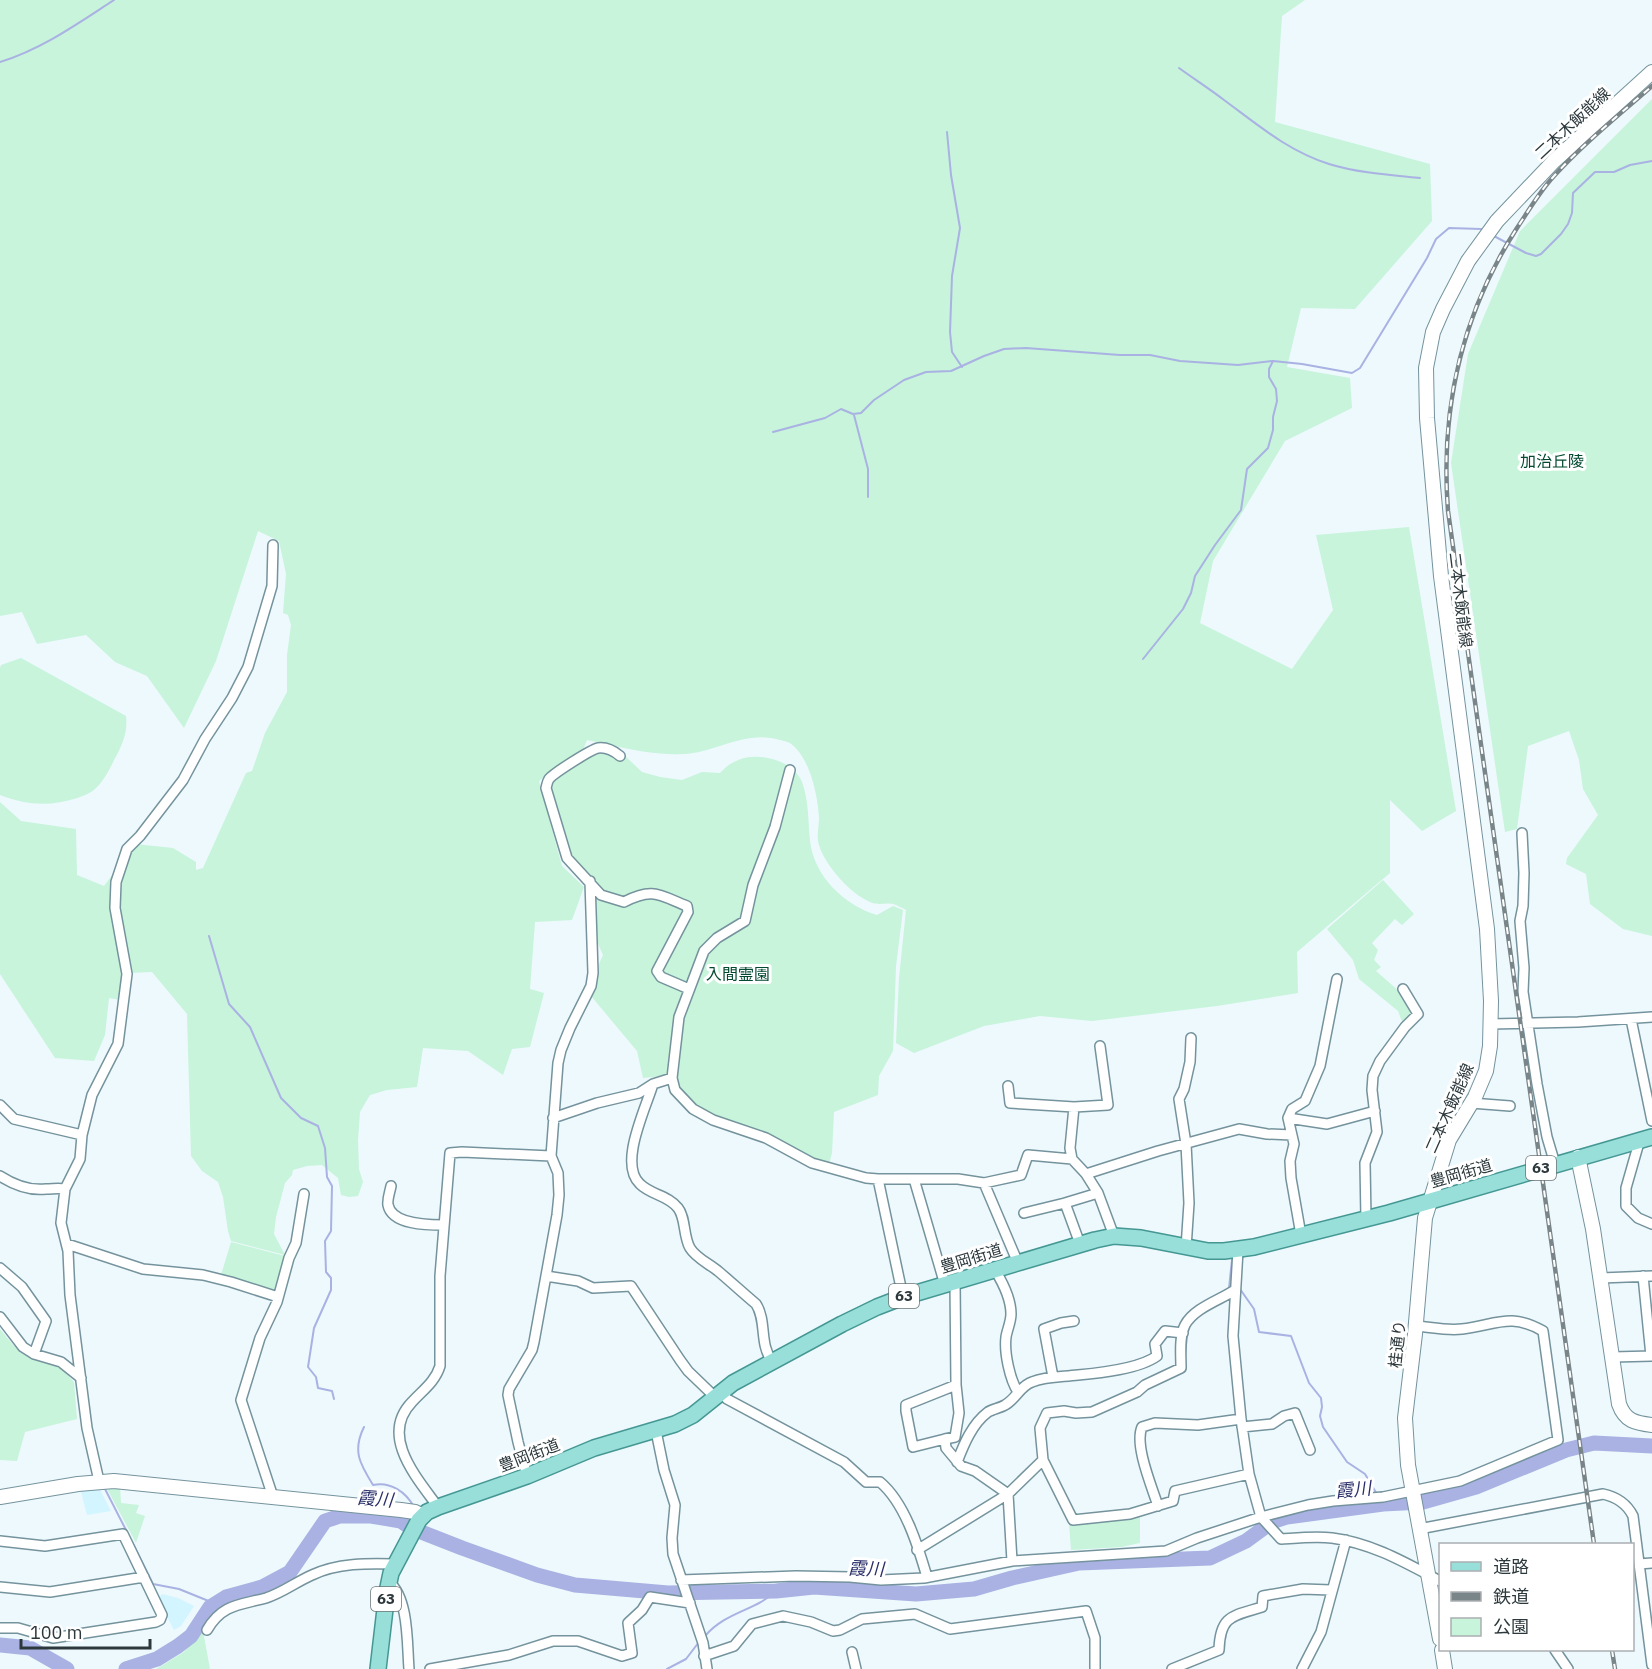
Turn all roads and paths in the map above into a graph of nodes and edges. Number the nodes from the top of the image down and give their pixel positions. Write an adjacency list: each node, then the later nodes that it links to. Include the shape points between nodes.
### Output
1 (1652, 72): 12 (main road, 二本木飯能線, via 1554,161 1488,232 1455,284 1433,332 1426,368 1431,485 1487,929)
2 (273, 544): 27 (street, via 272,586 248,667 183,780 127,849 120,867 115,908 127,974 118,1044 95,1088)
3 (620, 756): 6 (street, via 607,749 592,750 548,780 567,858)
4 (790, 770): 8 (street, via 745,921 704,951)
5 (1522, 833): 13 (street, via 1520,921)
6 (590, 881): 8 (street, via 601,895 624,902 652,893 687,906 688,912 657,971 661,977); 24 (street, via 594,954 591,986 561,1050)
7 (1337, 979): 25 (street, via 1320,1066 1305,1101 1292,1109)
8 (689, 989): 16 (street, via 679,1017)
9 (1403, 989): 23 (street, via 1418,1014 1392,1044 1373,1076)
10 (1652, 1017): 11 (street)
11 (1631, 1018): 13 (street); 26 (street)
12 (1490, 1024): 13 (street); 19 (main road, 二本木飯能線, via 1486,1071)
13 (1528, 1024): 34 (street)
14 (1191, 1038): 30 (street, via 1190,1062 1179,1099)
15 (1100, 1046): 22 (street, via 1108,1105)
16 (672, 1078): 17 (street); 37 (street, via 680,1096 707,1118 766,1138 812,1163)
17 (652, 1084): 24 (street, via 639,1093); 74 (street, via 633,1153 633,1176 680,1210 689,1246 697,1257 756,1304 762,1338)
18 (1008, 1086): 22 (street, via 1010,1103)
19 (1471, 1103): 21 (street); 44 (main road, 二本木飯能線, via 1449,1140)
20 (0, 1105): 27 (street, via 14,1119)
21 (1510, 1106)
22 (1074, 1107): 33 (street)
23 (1376, 1111): 25 (street, via 1327,1124); 47 (street, via 1377,1132 1365,1163)
24 (553, 1118): 31 (street)
25 (1288, 1118): 28 (street)
26 (1652, 1121)
27 (82, 1135): 41 (street, via 80,1159)
28 (1292, 1135): 30 (street, via 1239,1129); 50 (street, via 1291,1178)
29 (1646, 1138): 32 (main road, 豊岡街道 / 63); 48 (street, via 1626,1188 1626,1206 1638,1218)
30 (1186, 1144): 35 (street); 54 (street)
31 (551, 1156): 49 (street, via 450,1153); 59 (street, via 558,1173 559,1195)
32 (1578, 1157): 34 (main road, 豊岡街道 / 63); 61 (main road)
33 (1072, 1159): 35 (street); 39 (street, via 1028,1155 1021,1175)
34 (1555, 1164): 44 (main road, 豊岡街道 / 63)
35 (1086, 1174): 42 (street)
36 (0, 1176): 41 (street, via 19,1187)
37 (878, 1179): 38 (street); 65 (street)
38 (914, 1179): 39 (street); 62 (street)
39 (984, 1183): 56 (street)
40 (391, 1186): 49 (street, via 388,1207 392,1213 413,1224)
41 (65, 1189): 52 (street, via 61,1223)
42 (1098, 1193): 45 (street); 51 (street)
43 (304, 1194): 64 (street, via 296,1244)
44 (1430, 1201): 47 (main road, 豊岡街道 / 63); 69 (main road, 桂通り, via 1425,1218)
45 (1065, 1203): 46 (street); 53 (street)
46 (1024, 1213)
47 (1366, 1219): 50 (main road, 豊岡街道 / 63)
48 (1652, 1224)
49 (443, 1225): 95 (street, via 440,1366 434,1379 406,1408 398,1427 406,1458)
50 (1301, 1235): 55 (main road, 豊岡街道 / 63)
51 (1114, 1236): 53 (main road, 豊岡街道 / 63); 54 (main road, 豊岡街道 / 63)
52 (68, 1244): 64 (street, via 143,1269 210,1276); 76 (street)
53 (1080, 1244): 56 (main road, 豊岡街道 / 63)
54 (1186, 1248): 55 (main road, 豊岡街道 / 63)
55 (1238, 1250): 63 (street)
56 (1018, 1263): 58 (main road, 豊岡街道 / 63)
57 (0, 1268): 71 (street, via 22,1287 46,1321)
58 (995, 1270): 62 (main road, 豊岡街道 / 63); 78 (street, via 1004,1283 1011,1308 1005,1341 1012,1382)
59 (546, 1276): 79 (street, via 578,1281 593,1288 631,1286 688,1371); 88 (street, via 534,1342 508,1395)
60 (1647, 1276): 61 (street); 67 (street)
61 (1601, 1278): 73 (main road)
62 (950, 1283): 65 (main road, 豊岡街道 / 63); 77 (street)
63 (1235, 1290): 70 (street, via 1198,1312 1185,1325); 80 (street, via 1233,1336)
64 (278, 1297): 93 (street, via 240,1400)
65 (903, 1297): 74 (main road, 豊岡街道 / 63)
66 (0, 1317): 71 (street, via 23,1347)
67 (1649, 1318): 72 (street)
68 (1074, 1321): 75 (street, via 1044,1329)
69 (1416, 1326): 90 (main road, 桂通り, via 1405,1434); 90 (street, via 1459,1329 1519,1321 1543,1331 1558,1440 1460,1481)
70 (1183, 1333): 75 (street, via 1165,1331 1155,1344 1157,1356 1143,1362 1114,1370); 85 (street, via 1181,1368 1092,1412 1047,1413 1040,1428)
71 (34, 1354): 76 (street, via 62,1362)
72 (1652, 1356): 73 (street)
73 (1613, 1357): 81 (main road, via 1622,1412 1632,1422)
74 (772, 1361): 79 (main road, 豊岡街道 / 63)
75 (1053, 1377): 78 (street, via 1030,1382)
76 (81, 1378): 89 (street)
77 (956, 1385): 83 (street, via 957,1429 955,1437); 83 (street, via 906,1405 913,1447)
78 (1018, 1392): 86 (street, via 1006,1405 988,1412 970,1432)
79 (718, 1394): 82 (main road, 豊岡街道 / 63, via 693,1415); 101 (street, via 844,1462 866,1482 880,1482 900,1504)
80 (1241, 1423): 84 (street, via 1272,1425 1295,1413); 87 (street); 94 (street, via 1155,1423 1142,1427 1143,1462)
81 (1652, 1425)
82 (656, 1431): 88 (main road, 豊岡街道 / 63, via 594,1448); 110 (street, via 675,1505 673,1554)
83 (945, 1439): 86 (street, via 946,1448)
84 (1310, 1450)
85 (1043, 1460): 91 (street); 94 (street, via 1073,1520 1119,1516)
86 (957, 1462): 91 (street)
87 (1249, 1474): 94 (street, via 1175,1491 1173,1501); 96 (street)
88 (527, 1476): 95 (main road, 豊岡街道 / 63)
89 (99, 1482): 92 (main road); 93 (main road)
90 (1413, 1491): 96 (street, via 1324,1502); 97 (main road, 桂通り)
91 (1008, 1494): 101 (street); 102 (street)
92 (0, 1497)
93 (273, 1497): 98 (main road, via 415,1512)
94 (1158, 1506)
95 (438, 1507): 98 (main road, 豊岡街道 / 63)
96 (1261, 1517): 99 (street, via 1281,1539); 102 (street, via 1166,1551)
97 (1418, 1522): 105 (street, via 1494,1516 1604,1494 1619,1499 1634,1516); 108 (main road)
98 (417, 1524): 104 (main road, 63)
99 (1346, 1540): 108 (street, via 1390,1554); 112 (street)
100 (0, 1541): 106 (street, via 45,1546 123,1534)
101 (917, 1550): 107 (street)
102 (1012, 1561): 107 (street)
103 (1652, 1563): 105 (street)
104 (395, 1564): 109 (main road, 63); 116 (street, via 322,1570 276,1594 229,1608)
105 (1639, 1564): 121 (street)
106 (144, 1577): 111 (street, via 50,1592); 114 (street, via 162,1612 158,1622 53,1638 18,1628)
107 (927, 1577): 110 (street, via 881,1580 795,1576)
108 (1434, 1578): 115 (main road)
109 (389, 1582): 122 (main road, 63); 123 (street, via 398,1592 403,1608)
110 (682, 1582): 113 (street)
111 (0, 1587)
112 (1331, 1590): 128 (street, via 1303,1589 1263,1596 1262,1607 1225,1621 1219,1650); 129 (street, via 1321,1632)
113 (689, 1600): 120 (street); 124 (street, via 650,1597 628,1623 632,1653 622,1656 578,1641 553,1641 509,1655)
114 (0, 1628)
115 (1439, 1629)
116 (207, 1630)
117 (1442, 1651): 130 (main road)
118 (1556, 1651): 131 (street)
119 (852, 1652): 126 (street)
120 (704, 1656): 125 (street); 127 (street, via 734,1646 752,1624 783,1616 833,1631 862,1619 915,1614 950,1629 1086,1611 1095,1638)
121 (1652, 1665)
122 (378, 1669)
123 (409, 1669)
124 (430, 1669)
125 (706, 1669)
126 (856, 1669)
127 (1095, 1669)
128 (1172, 1669)
129 (1302, 1669)
130 (1445, 1669)
131 (1568, 1669)

